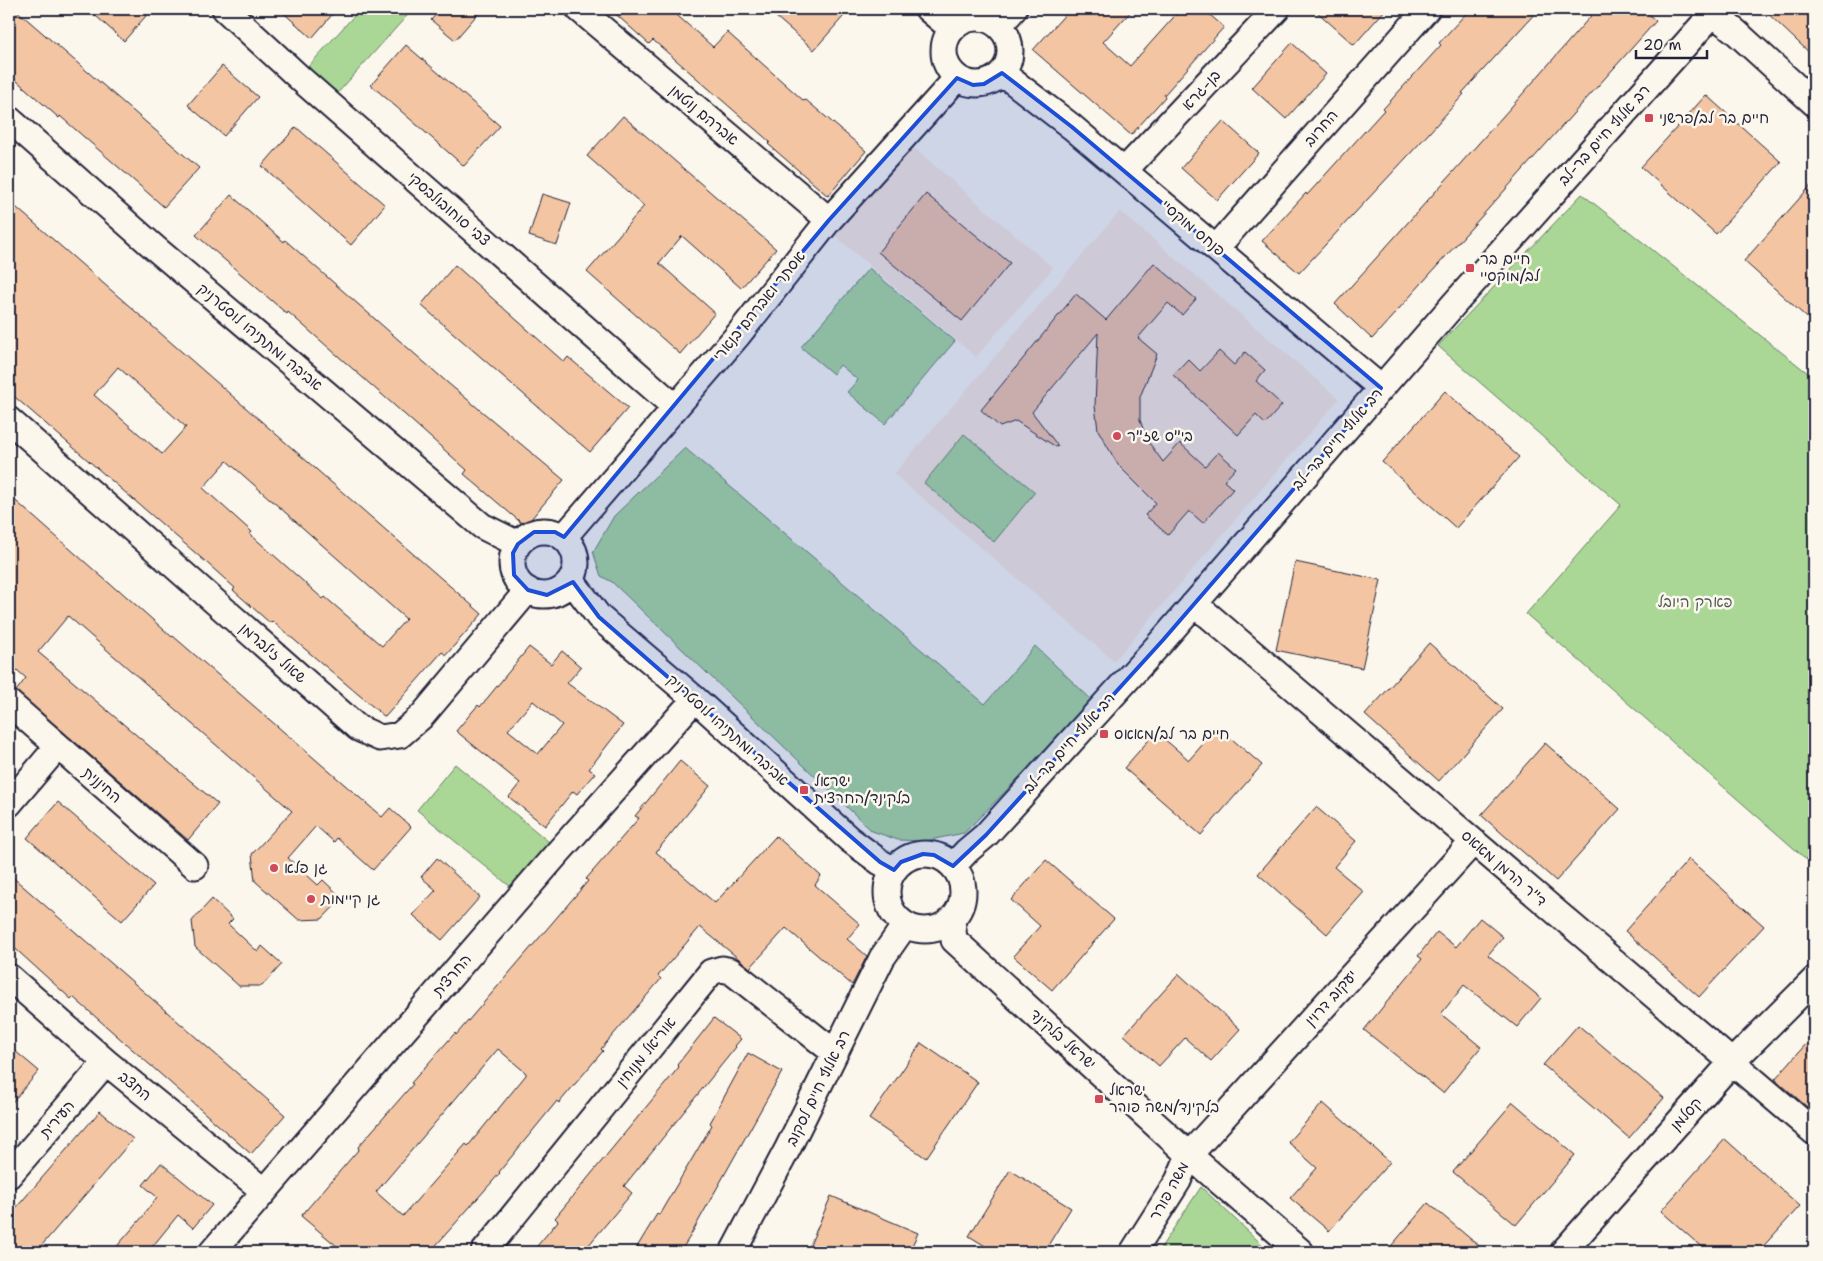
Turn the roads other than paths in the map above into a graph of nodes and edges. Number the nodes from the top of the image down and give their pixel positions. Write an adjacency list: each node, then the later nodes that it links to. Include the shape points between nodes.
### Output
1 (225, 9): 17 (street, צבי סוחובולבסקי)
2 (579, 9): 14 (street, אברהם נוטמן)
3 (928, 9): 8 (street)
4 (1277, 9): 13 (street, בן-גרא)
5 (1426, 9): 15 (street, החרוב)
6 (1712, 10): 11 (street); 16 (street, רב אלוף חיים בר-לב)
7 (1006, 17): 8 (street, via 994,22 978,18 966,20); 9 (street, via 1010,49 1008,63)
8 (952, 29): 10 (street, via 945,40 944,59)
9 (1002, 73): 10 (street, via 984,84 972,85); 13 (street, פנחס מוקסיי)
10 (957, 78): 14 (street, אסתר ואברהם בנארי)
11 (1814, 103)
12 (9, 119): 20 (street, אביבה ומתתיהו לוסטרניק, via 155,248 482,526)
13 (1124, 171): 15 (street, פנחס מוקסיי)
14 (829, 220): 17 (street, אסתר ואברהם בנארי, via 738,335)
15 (1216, 248): 16 (street, פנחס מוקסיי)
16 (1381, 388): 23 (street, רב אלוף חיים בר-לב)
17 (675, 407): 19 (street, אסתר ואברהם בנארי)
18 (9, 420): 22 (street, שאול זילברמן, via 358,728 380,738 400,735 422,716)
19 (564, 538): 20 (street, via 545,530 534,532); 21 (street, via 570,544 576,562)
20 (518, 544): 22 (street, via 513,554 513,569)
21 (571, 580): 22 (street, via 547,595); 24 (street, אביבה ומתתיהו לוסטרניק, via 599,617)
22 (528, 590)
23 (1193, 605): 28 (street, ד"ר הרמן מאאס); 30 (street, רב אלוף חיים בר-לב, via 986,835)
24 (695, 700): 31 (street, אביבה ומתתיהו לוסטרניק, via 849,839); 42 (street, החרצית)
25 (9, 703): 26 (street, החיננית)
26 (58, 746): 27 (street); 29 (street, החיננית)
27 (9, 804)
28 (1473, 842): 37 (street, ד"ר הרמן מאאס); 40 (street, יעקוב דרוין)
29 (196, 866)
30 (953, 866): 31 (street, via 944,859 923,854 912,856); 32 (street, via 963,887 961,904)
31 (894, 870): 33 (street, via 886,894 895,917)
32 (952, 919): 33 (street, via 942,927 930,930 917,930); 40 (street, ישראל בלקינד, via 954,940)
33 (905, 925): 36 (street, רב אלוף חיים לסקוב, via 882,958)
34 (9, 977): 38 (street, החצב)
35 (1814, 980): 37 (street, קסלמן)
36 (835, 1053): 44 (street, אוריאל מנוחין, via 731,971 722,968 710,972); 45 (street, רב אלוף חיים לסקוב)
37 (1733, 1061): 39 (street, ד"ר הרמן מאאס); 48 (street, קסלמן)
38 (106, 1062): 41 (street, העירית); 42 (street, החצב)
39 (1814, 1132)
40 (1189, 1155): 46 (street, משה פורר, via 1178,1181); 47 (street, ישראל בלקינד)
41 (9, 1175)
42 (264, 1191): 43 (street, החרצית)
43 (212, 1252)
44 (484, 1252)
45 (733, 1252)
46 (1133, 1252)
47 (1300, 1252)
48 (1563, 1252)

